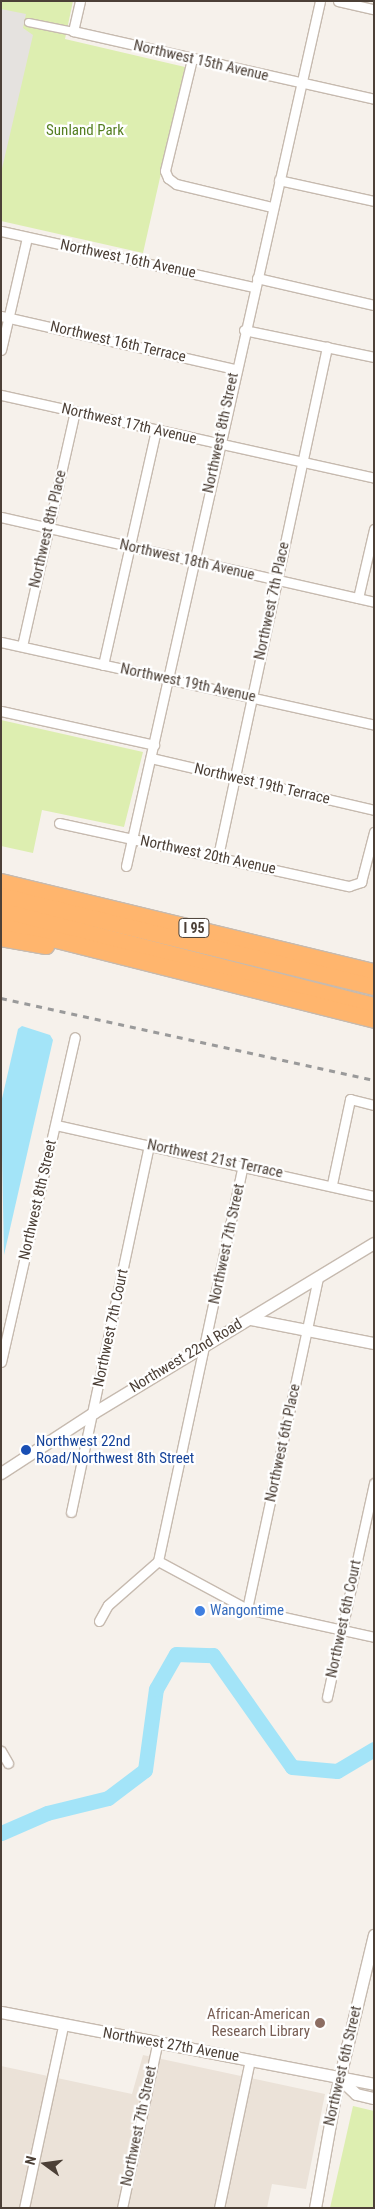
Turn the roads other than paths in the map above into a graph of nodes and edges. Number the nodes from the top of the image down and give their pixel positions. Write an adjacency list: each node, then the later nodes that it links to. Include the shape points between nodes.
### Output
1 (80, 1): 6 (street)
2 (320, 1): 8 (street, Northwest 8th Street)
3 (338, 1): 4 (street)
4 (374, 9)
5 (28, 22): 6 (street, Northwest 15th Avenue)
6 (72, 31): 7 (street, Northwest 15th Avenue)
7 (192, 59): 8 (street, Northwest 15th Avenue); 12 (street, via 165,171 168,178 176,184)
8 (302, 83): 9 (street, Northwest 15th Avenue); 10 (street, Northwest 8th Street)
9 (374, 99)
10 (278, 180): 11 (street); 12 (street, Northwest 8th Street)
11 (374, 202)
12 (272, 207): 15 (street, Northwest 8th Street)
13 (1, 231): 14 (street, Northwest 16th Avenue)
14 (26, 237): 16 (street, Northwest 16th Avenue); 18 (street)
15 (257, 278): 16 (street, Northwest 8th Street); 17 (street)
16 (254, 287): 19 (street, Northwest 8th Street)
17 (374, 304)
18 (5, 317): 21 (street); 23 (street, Northwest 16th Terrace)
19 (244, 330): 20 (street); 23 (street, Northwest 8th Street)
20 (327, 347): 22 (street); 28 (street, Northwest 7th Place)
21 (1, 350)
22 (374, 357)
23 (235, 369): 27 (street, Northwest 8th Street)
24 (1, 395): 25 (street, Northwest 17th Avenue)
25 (74, 411): 26 (street, Northwest 17th Avenue); 31 (street, Northwest 8th Place)
26 (156, 430): 27 (street, Northwest 17th Avenue); 33 (street)
27 (219, 444): 28 (street, Northwest 17th Avenue); 34 (street, Northwest 8th Street)
28 (302, 462): 29 (street, Northwest 17th Avenue); 35 (street, Northwest 7th Place)
29 (374, 478)
30 (1, 517): 31 (street, Northwest 18th Avenue)
31 (48, 528): 33 (street, Northwest 18th Avenue); 39 (street, Northwest 8th Place)
32 (374, 529): 36 (street)
33 (130, 547): 34 (street, Northwest 18th Avenue); 40 (street)
34 (195, 562): 35 (street, Northwest 18th Avenue); 41 (street, Northwest 8th Street)
35 (278, 580): 36 (street, Northwest 18th Avenue); 42 (street, Northwest 7th Place)
36 (358, 598): 37 (street, Northwest 18th Avenue)
37 (374, 602)
38 (1, 642): 39 (street, Northwest 19th Avenue)
39 (22, 646): 40 (street, Northwest 19th Avenue)
40 (103, 664): 41 (street, Northwest 19th Avenue)
41 (169, 679): 42 (street, Northwest 19th Avenue); 45 (street, Northwest 8th Street)
42 (253, 698): 44 (street, Northwest 19th Avenue); 47 (street, Northwest 7th Place)
43 (1, 711): 45 (street)
44 (374, 725)
45 (154, 745): 46 (street, Northwest 8th Street)
46 (151, 758): 47 (street, Northwest 19th Terrace); 51 (street, Northwest 8th Street)
47 (235, 778): 48 (street, Northwest 19th Terrace); 52 (street, Northwest 7th Place)
48 (374, 810)
49 (59, 823): 51 (street, Northwest 20th Avenue)
50 (374, 832): 52 (street, Northwest 20th Avenue, via 361,882 357,885)
51 (132, 838): 52 (street, Northwest 20th Avenue); 53 (street, Northwest 8th Street)
52 (218, 856)
53 (126, 866)
54 (1, 882): 60 (highway, I 95)
55 (1, 896): 61 (highway)
56 (1, 911): 62 (highway)
57 (1, 926): 59 (highway)
58 (1, 938): 59 (highway)
59 (97, 951): 63 (highway)
60 (374, 972)
61 (374, 987)
62 (374, 1006)
63 (374, 1020)
64 (75, 1037): 66 (street, Northwest 8th Street)
65 (374, 1105): 69 (street, via 350,1099)
66 (56, 1125): 67 (street, Northwest 21st Terrace); 79 (street, Northwest 8th Street)
67 (149, 1145): 68 (street, Northwest 21st Terrace); 80 (street, Northwest 7th Court)
68 (243, 1165): 69 (street, Northwest 21st Terrace); 78 (street, Northwest 7th Street)
69 (332, 1184): 70 (street, Northwest 21st Terrace)
70 (374, 1196)
71 (374, 1243): 72 (street, Northwest 22nd Road)
72 (318, 1277): 73 (street, Northwest 22nd Road); 76 (street, Northwest 6th Place)
73 (264, 1310): 74 (street, Northwest 22nd Road); 75 (street)
74 (250, 1319): 75 (street); 78 (street, Northwest 22nd Road)
75 (274, 1322): 76 (street)
76 (308, 1329): 77 (street); 85 (street, Northwest 6th Place)
77 (374, 1344)
78 (206, 1346): 80 (street, Northwest 22nd Road); 84 (street, Northwest 7th Street)
79 (1, 1362)
80 (93, 1412): 81 (street, Northwest 22nd Road); 83 (street, Northwest 7th Court)
81 (1, 1473)
82 (374, 1483): 87 (street, Northwest 6th Court)
83 (71, 1512)
84 (158, 1561): 85 (street); 86 (street, via 108,1605)
85 (247, 1609): 87 (street)
86 (99, 1622)
87 (342, 1630): 88 (street); 89 (street, Northwest 6th Court)
88 (374, 1637)
89 (327, 1697)
90 (1, 1751): 91 (street)
91 (8, 1763)
92 (374, 1935): 97 (street, Northwest 6th Street)
93 (1, 2012): 94 (street, Northwest 27th Avenue)
94 (63, 2026): 95 (street, Northwest 27th Avenue); 101 (street)
95 (157, 2045): 96 (street, Northwest 27th Avenue); 102 (street, Northwest 7th Street)
96 (250, 2059): 97 (street, Northwest 27th Avenue); 103 (street)
97 (340, 2079): 98 (street, Northwest 27th Avenue); 99 (street, Northwest 27th Avenue, via 356,2094); 100 (street, Northwest 6th Street)
98 (374, 2084)
99 (374, 2098)
100 (314, 2202): 104 (street, Northwest 6th Street)
101 (24, 2208)
102 (122, 2208)
103 (219, 2208)
104 (309, 2208)

